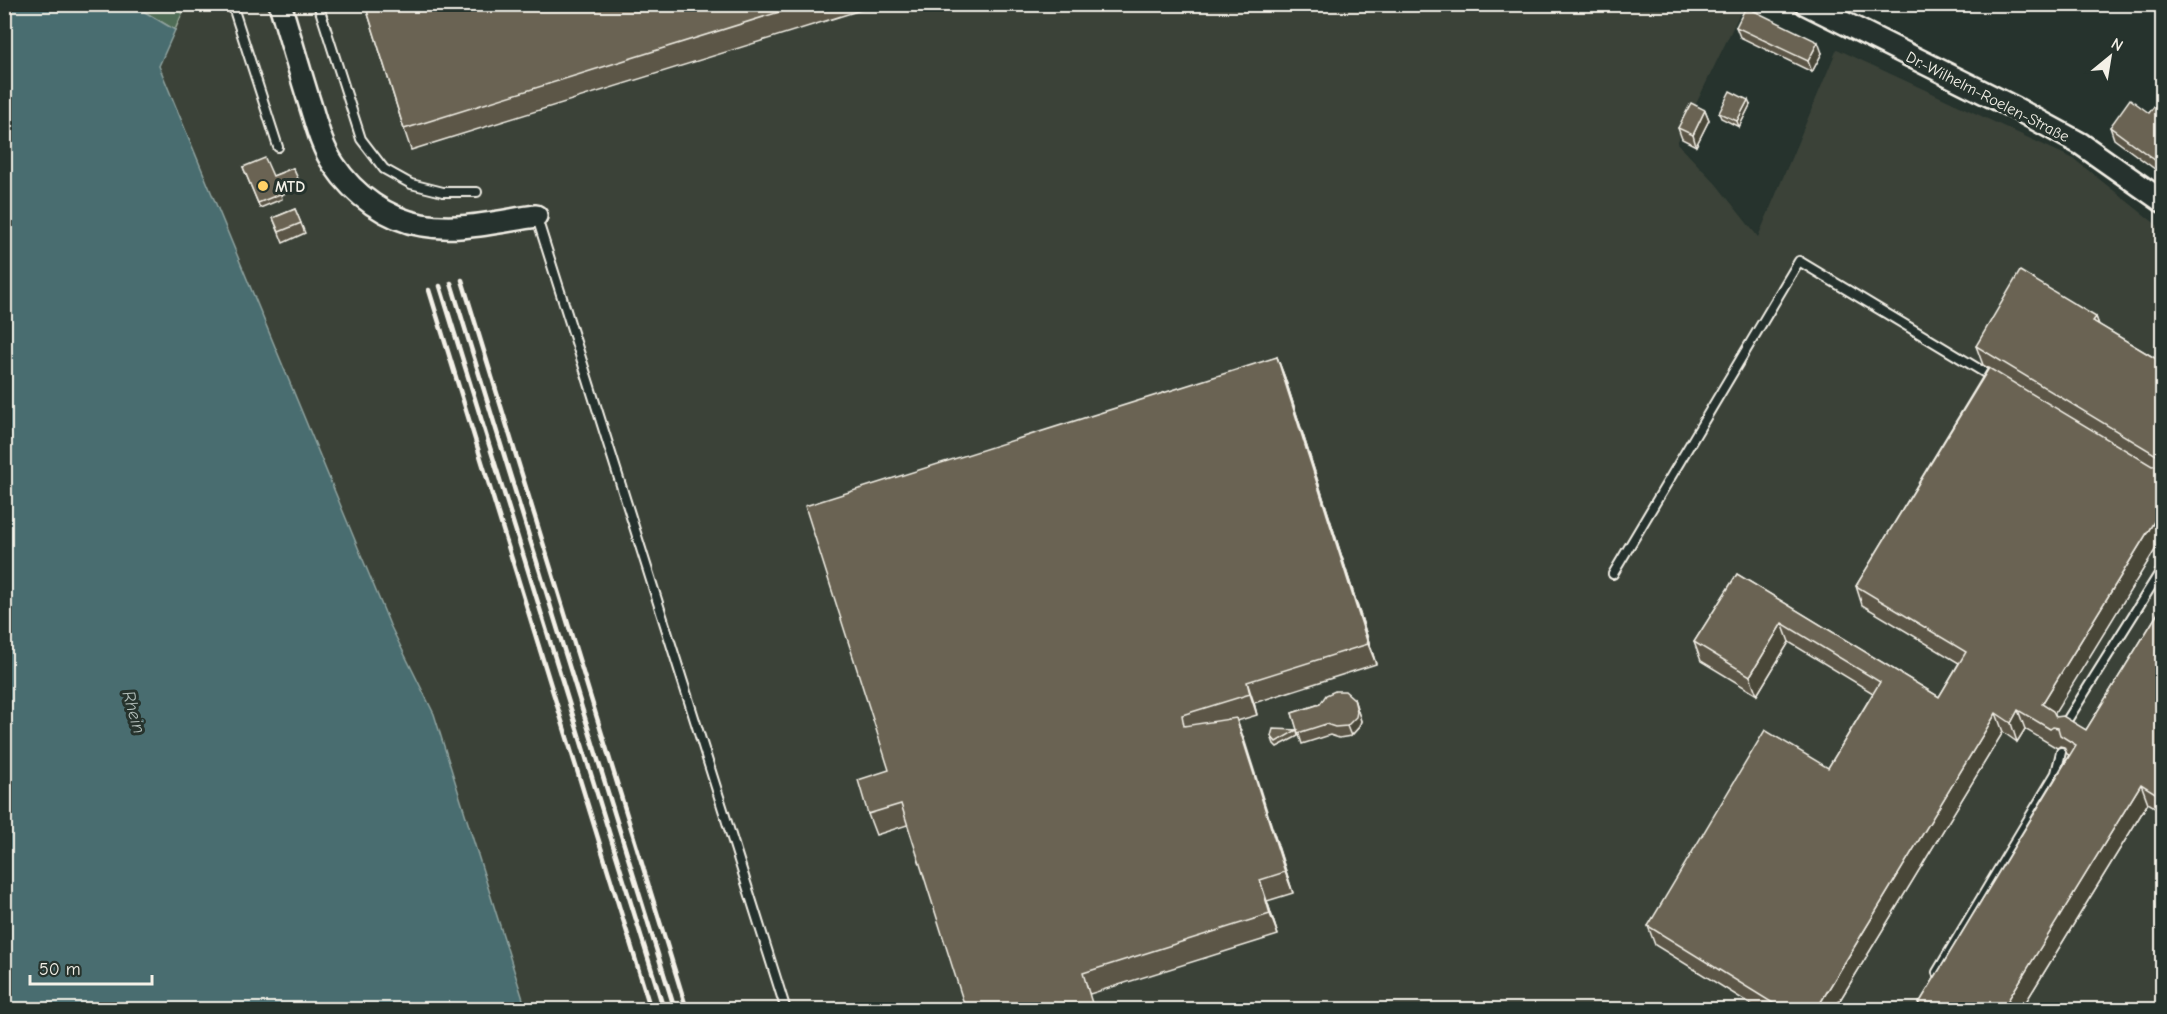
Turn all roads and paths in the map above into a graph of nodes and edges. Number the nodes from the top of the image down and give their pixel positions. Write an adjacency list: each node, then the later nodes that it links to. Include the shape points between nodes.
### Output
1 (232, 4): 5 (lane)
2 (280, 4): 8 (main road, via 321,140 333,165 377,208 422,225 447,227)
3 (318, 4): 6 (lane, via 361,139 384,169 411,184 443,192)
4 (1806, 4): 7 (main road, Dr.-Wilhelm-Roelen-Straße, via 2072,139)
5 (278, 147)
6 (477, 192)
7 (2163, 201)
8 (536, 216): 15 (lane)
9 (2001, 383): 11 (lane, via 1799,261)
10 (2163, 569): 12 (lane, via 2068,719)
11 (1613, 574)
12 (2066, 731)
13 (2061, 752): 14 (lane, via 2056,773)
14 (1934, 979)
15 (786, 1010)

